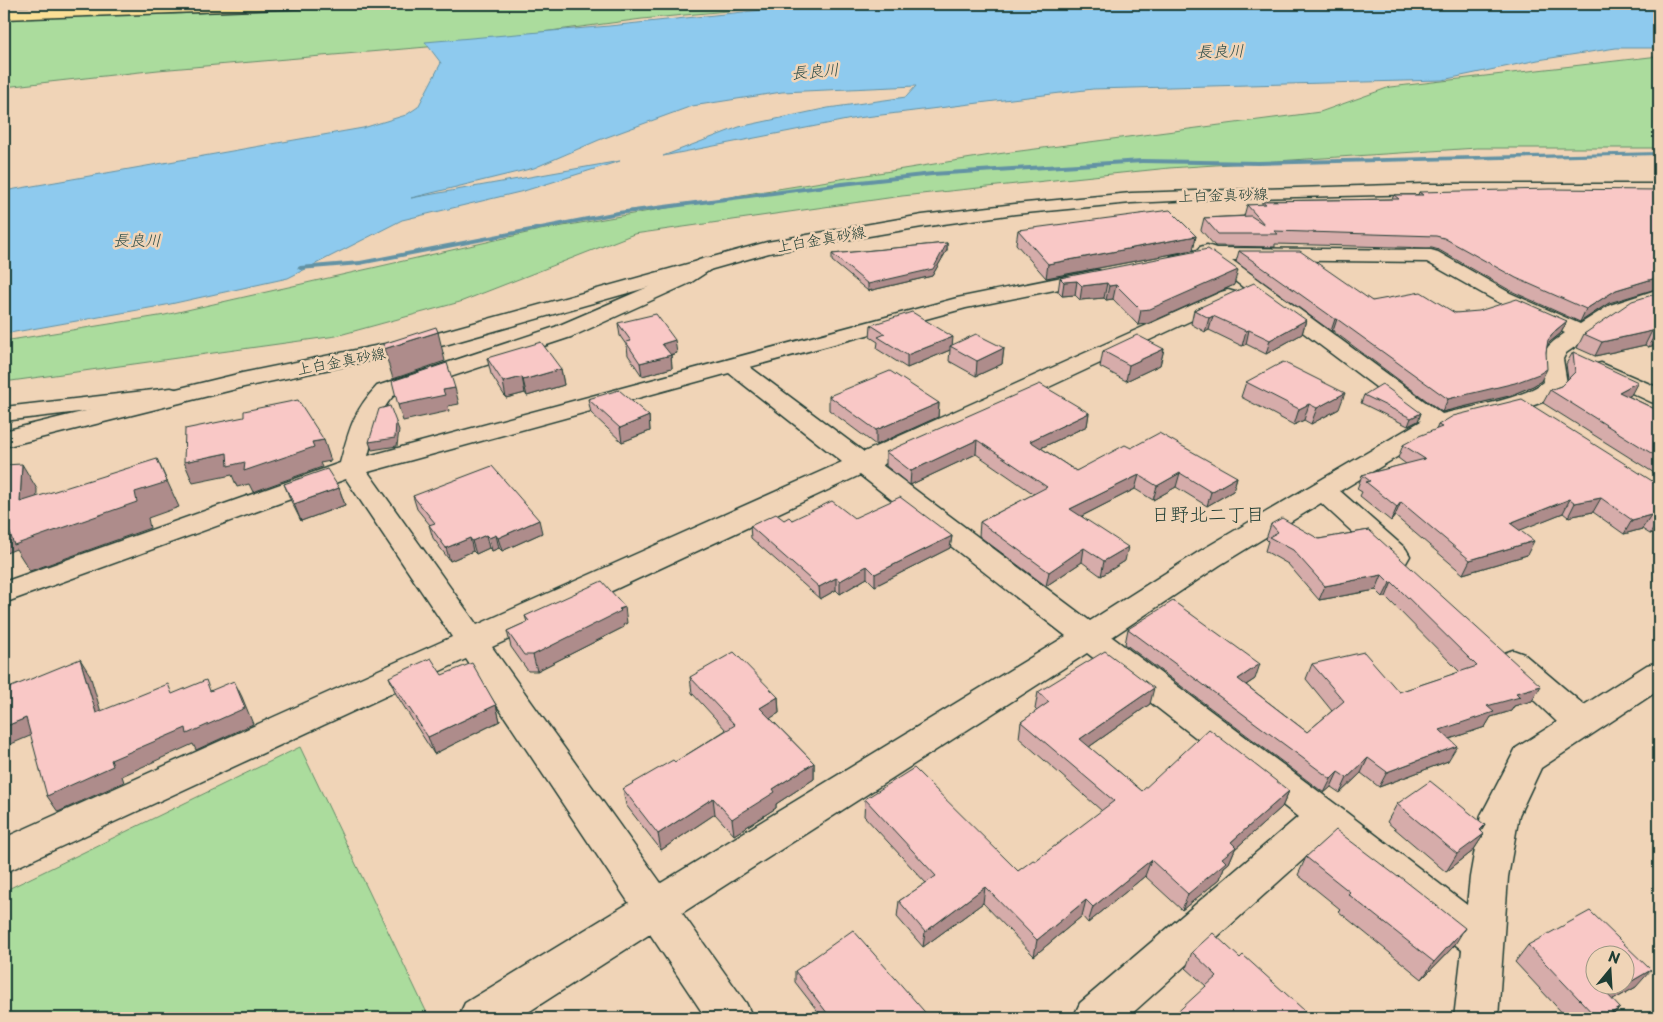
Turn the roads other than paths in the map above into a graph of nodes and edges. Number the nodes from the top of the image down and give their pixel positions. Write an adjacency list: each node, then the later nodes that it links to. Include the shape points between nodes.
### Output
1 (180, 4): 3 (street)
2 (336, 4): 3 (main road)
3 (4, 13)
4 (1659, 189): 7 (street, 上白金真砂線, via 1368,190 1131,198 922,221 767,248)
5 (1203, 247): 6 (street); 9 (street); 11 (street, via 1432,256 1503,296)
6 (1160, 263)
7 (706, 264): 13 (street, 上白金真砂線, via 437,340); 19 (street, via 683,279 563,332 385,391 369,411)
8 (1121, 271): 12 (street, via 964,302)
9 (1254, 285): 16 (street); 18 (street)
10 (1659, 296): 11 (street, via 1618,309)
11 (1568, 341): 14 (street); 16 (street, via 1552,359 1555,384 1532,409)
12 (733, 365): 18 (street); 19 (street)
13 (196, 392): 15 (street); 17 (street, 上白金真砂線)
14 (1659, 398)
15 (4, 414)
16 (1438, 422): 20 (street)
17 (4, 439)
18 (863, 462): 23 (street); 24 (street)
19 (352, 468): 22 (street); 24 (street)
20 (1323, 490): 21 (street); 23 (street)
21 (1419, 576)
22 (4, 593)
23 (1088, 637): 28 (street); 30 (street)
24 (472, 642): 29 (street); 30 (street)
25 (1492, 643): 27 (street)
26 (1659, 674): 27 (street)
27 (1581, 723): 31 (street, via 1528,758 1500,815 1489,877)
28 (1325, 817): 31 (street); 34 (street)
29 (4, 856)
30 (655, 909): 32 (street); 33 (street)
31 (1484, 943): 35 (street)
32 (480, 1018)
33 (731, 1018)
34 (1095, 1018)
35 (1476, 1018)

